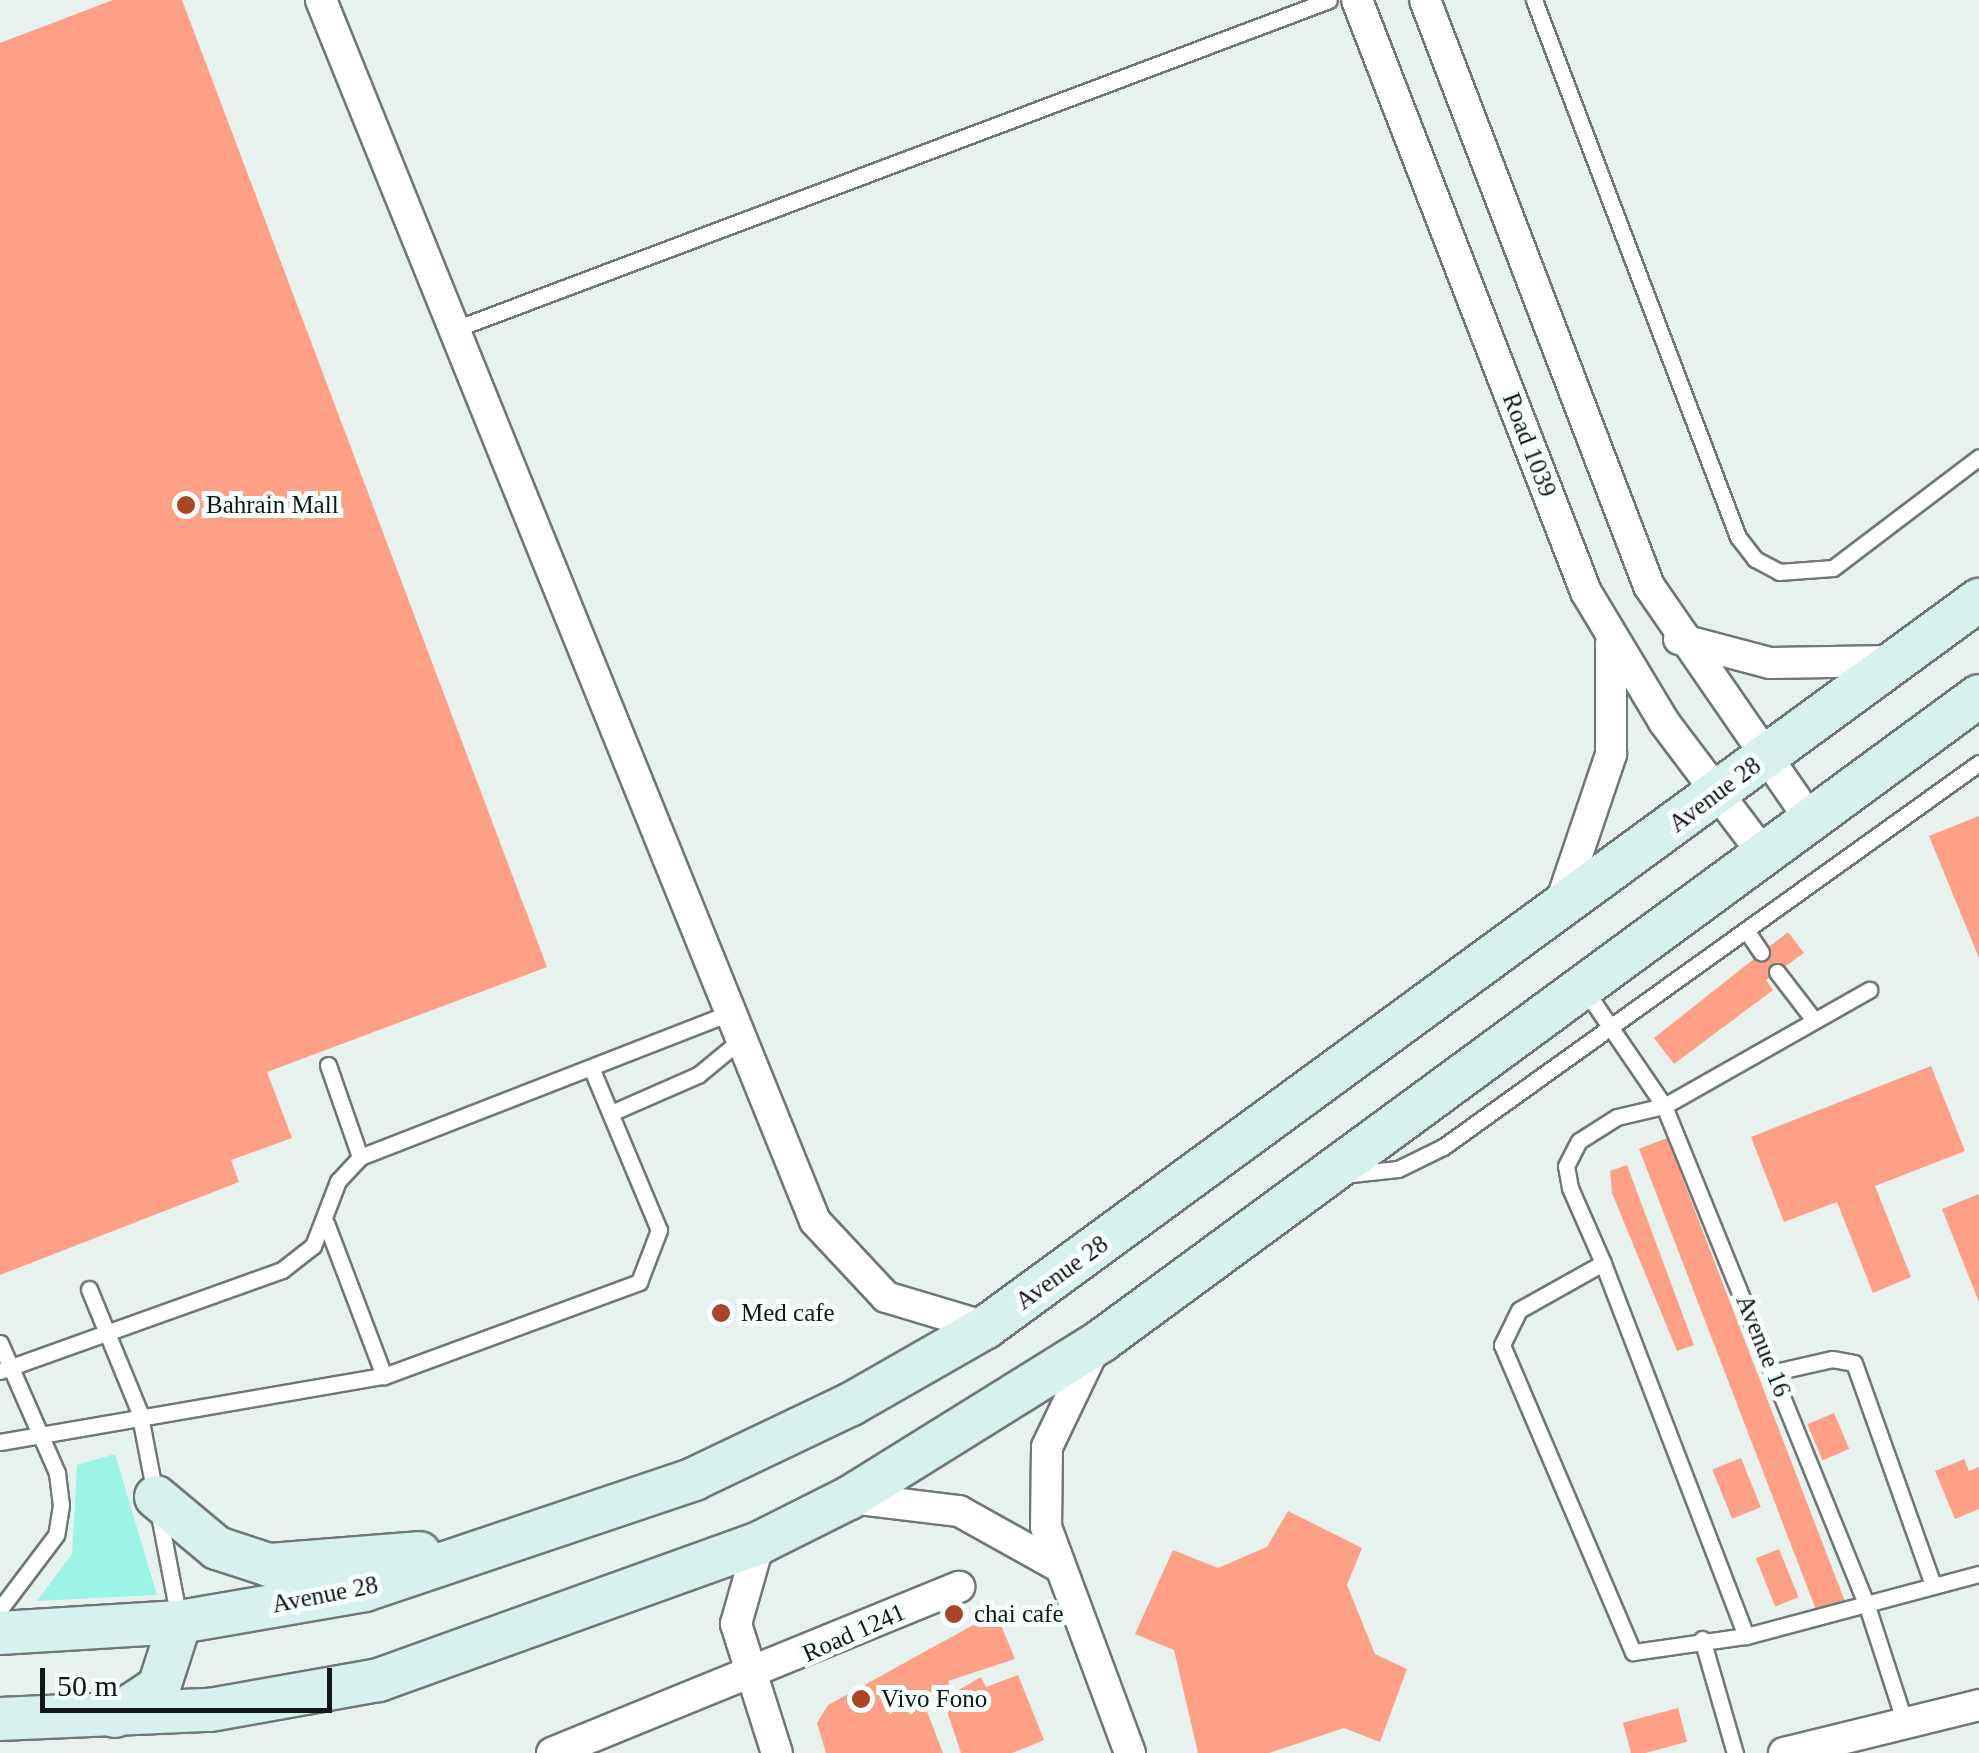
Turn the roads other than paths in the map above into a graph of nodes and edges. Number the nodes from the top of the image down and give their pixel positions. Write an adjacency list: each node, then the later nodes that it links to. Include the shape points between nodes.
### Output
1 (321, 0): 6 (street)
2 (1329, 0): 6 (lane)
3 (1357, 0): 10 (street, Road 1039)
4 (1425, 0): 9 (street, via 1648,586)
5 (1534, 0): 7 (lane, via 1738,536 1779,572 1806,575 1856,555)
6 (450, 331): 25 (street)
7 (1979, 457)
8 (1979, 600): 11 (main road, Avenue 28)
9 (1679, 638): 11 (street, via 1770,663); 13 (street)
10 (1610, 642): 15 (street, Road 1039); 18 (street, via 1612,754)
11 (1896, 661): 13 (main road, Avenue 28)
12 (1979, 696): 16 (main road)
13 (1765, 757): 15 (main road, Avenue 28); 16 (street)
14 (1979, 763): 19 (lane)
15 (1714, 795): 17 (street, Road 1039); 18 (main road, Avenue 28)
16 (1812, 822): 17 (main road)
17 (1765, 856): 22 (main road)
18 (1556, 915): 36 (main road, Avenue 28)
19 (1746, 930): 20 (lane); 26 (lane)
20 (1762, 952)
21 (1778, 972): 24 (lane)
22 (1583, 986): 26 (lane, Avenue 16); 32 (main road)
23 (1869, 990): 24 (lane)
24 (1814, 1020): 29 (lane)
25 (733, 1028): 28 (lane); 30 (lane, via 698,1075); 36 (street, via 834,1250 918,1313)
26 (1609, 1032): 29 (lane, Avenue 16); 32 (lane, via 1422,1160 1374,1175)
27 (328, 1065): 31 (lane)
28 (592, 1070): 30 (lane); 31 (lane)
29 (1664, 1106): 34 (lane, via 1592,1132 1566,1166); 41 (lane, Avenue 16)
30 (611, 1114): 42 (lane, via 658,1230 639,1282)
31 (360, 1157): 33 (lane, via 338,1181)
32 (1323, 1174): 38 (main road)
33 (326, 1223): 37 (lane, via 282,1270); 42 (lane)
34 (1603, 1263): 58 (lane); 59 (lane, via 1519,1310 1505,1326 1504,1361 1620,1638 1650,1655)
35 (89, 1288): 37 (lane)
36 (986, 1327): 48 (main road, Avenue 28, via 694,1479)
37 (108, 1335): 40 (lane); 43 (lane)
38 (1101, 1341): 47 (main road); 50 (street, via 1077,1373 1048,1447 1046,1527)
39 (0, 1343): 40 (lane)
40 (6, 1369): 44 (lane)
41 (1774, 1372): 52 (lane, via 1832,1359 1854,1364); 54 (lane, Avenue 16)
42 (384, 1376): 43 (lane)
43 (139, 1412): 44 (lane); 46 (lane)
44 (42, 1434): 45 (lane); 55 (lane, via 57,1474 56,1535)
45 (0, 1442)
46 (156, 1498): 48 (main road, via 217,1548 269,1565); 56 (lane)
47 (849, 1498): 49 (main road); 50 (street, via 959,1511)
48 (530, 1540): 56 (main road, Avenue 28, via 365,1590)
49 (759, 1543): 60 (street, via 738,1610); 63 (main road, via 380,1680)
50 (1056, 1565): 67 (street)
51 (1979, 1574): 52 (lane)
52 (1933, 1585): 54 (lane)
53 (960, 1587): 60 (street, Road 1241)
54 (1868, 1606): 58 (lane); 64 (lane, Avenue 16)
55 (0, 1609)
56 (180, 1622): 57 (main road, Avenue 28); 63 (main road, via 159,1687)
57 (0, 1633)
58 (1746, 1636): 59 (lane)
59 (1702, 1639): 68 (lane)
60 (748, 1680): 65 (street, Road 1241); 66 (street)
61 (1979, 1705): 64 (street)
62 (0, 1719): 63 (main road)
63 (100, 1721)
64 (1905, 1723): 69 (street)
65 (552, 1753)
66 (778, 1753)
67 (1130, 1753)
68 (1735, 1753)
69 (1784, 1753)

